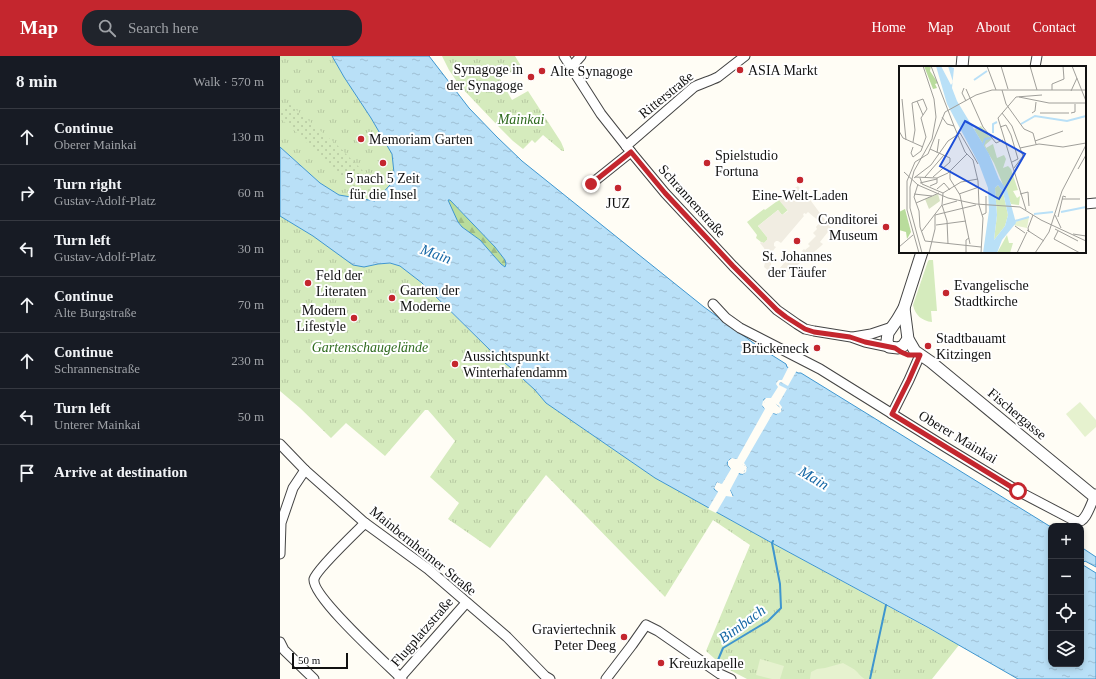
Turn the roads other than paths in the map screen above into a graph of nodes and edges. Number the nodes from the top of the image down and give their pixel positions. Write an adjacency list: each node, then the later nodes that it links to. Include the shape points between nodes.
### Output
1 (564, 56): 8 (street, Schrannenstraße)
2 (581, 56): 8 (street)
3 (745, 56): 9 (street, Ritterstraße, via 718,77 694,87)
4 (963, 56): 6 (street)
5 (1036, 56): 7 (street)
6 (962, 66)
7 (1035, 66)
8 (571, 67): 9 (street, Schrannenstraße, via 601,114)
9 (628, 149): 10 (street, Ritterstraße); 18 (street, Schrannenstraße, via 665,193 777,310 805,329)
10 (591, 184)
11 (1096, 203): 12 (street)
12 (1086, 204)
13 (922, 253): 15 (street)
14 (713, 304): 21 (street, Oberer Mainkai, via 740,328 820,369)
15 (904, 308): 16 (street); 17 (street)
16 (892, 327): 17 (street, via 901,328); 18 (street); 19 (street, via 887,336)
17 (907, 335): 19 (street, via 903,346); 20 (street, via 915,351)
18 (850, 337): 19 (street)
19 (892, 347): 20 (street, via 908,355)
20 (920, 355): 21 (street); 24 (street, Fischergasse)
21 (892, 414): 24 (street, Oberer Mainkai, via 1018,491 1079,522)
22 (280, 444): 23 (street, Mainbernheimer Straße)
23 (305, 470): 25 (street, Mainbernheimer Straße); 26 (street, via 292,488 281,523)
24 (1095, 496)
25 (366, 523): 27 (street, Mainbernheimer Straße, via 428,569); 29 (street, via 320,569 314,578 314,585 342,621)
26 (280, 554)
27 (466, 603): 29 (street, Flugplatzstraße); 31 (street, Mainbernheimer Straße, via 507,637)
28 (280, 642): 30 (street, via 284,650)
29 (401, 678)
30 (314, 679)
31 (550, 679)
32 (606, 679): 33 (street, via 646,624)
33 (731, 679)

